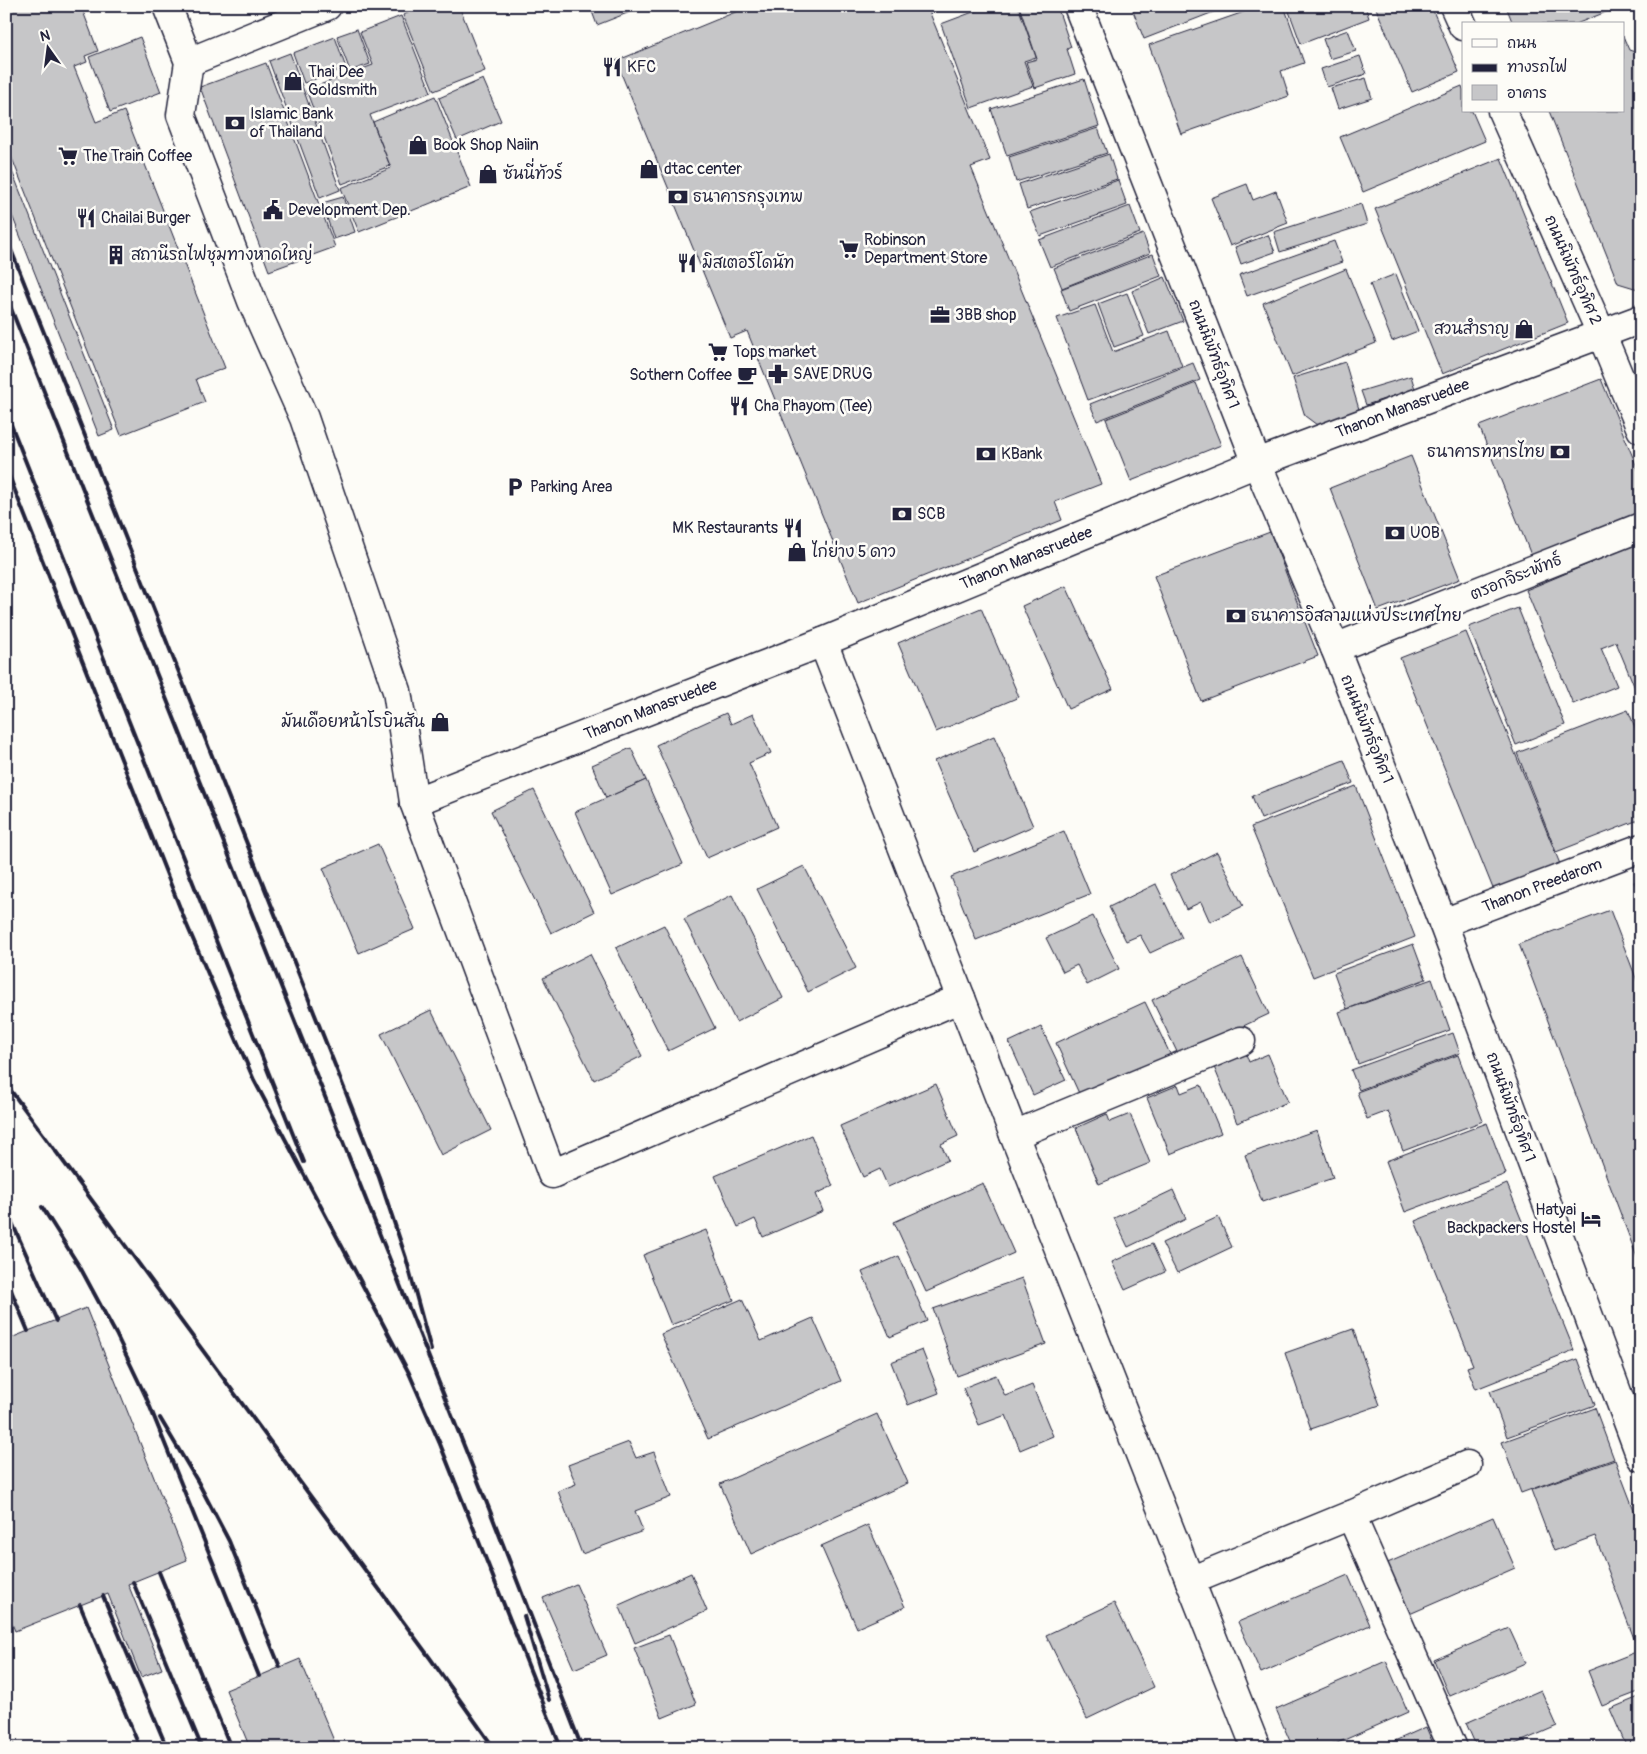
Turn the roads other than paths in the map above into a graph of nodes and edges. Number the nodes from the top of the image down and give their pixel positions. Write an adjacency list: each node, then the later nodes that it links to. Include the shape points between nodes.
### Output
1 (167, 6): 6 (street)
2 (327, 6): 6 (street)
3 (1078, 6): 11 (street, ถนนนิพัทธ์อุทิศ 1)
4 (1454, 6): 5 (street)
5 (1462, 24)
6 (189, 62): 15 (street, via 181,115 252,301 304,418 397,691)
7 (1502, 112): 9 (street, ถนนนิพัทธ์อุทิศ 2)
8 (1641, 319): 9 (street, Thanon Manasruedee)
9 (1601, 334): 10 (street, ถนนนิพัทธ์อุทิศ 2); 11 (street, Thanon Manasruedee)
10 (1641, 429)
11 (1257, 463): 13 (street, Thanon Manasruedee); 14 (street, ถนนนิพัทธ์อุทิศ 1)
12 (1641, 527): 14 (street, ตรอกจิระพัทธ์)
13 (823, 642): 15 (street, Thanon Manasruedee); 18 (street)
14 (1335, 648): 17 (street, ถนนนิพัทธ์อุทิศ 1)
15 (414, 802): 18 (street, via 552,1174)
16 (1641, 848): 17 (street, Thanon Preedarom)
17 (1443, 923): 21 (street, ถนนนิพัทธ์อุทิศ 1)
18 (960, 998): 20 (street)
19 (1241, 1041): 20 (street)
20 (1014, 1135): 25 (street)
21 (1633, 1412): 22 (street, ถนนนิพัทธ์อุทิศ 1)
22 (1641, 1457)
23 (1467, 1465): 24 (street)
24 (1351, 1515): 25 (street); 27 (street)
25 (1190, 1581): 26 (street)
26 (1256, 1748)
27 (1453, 1748)

